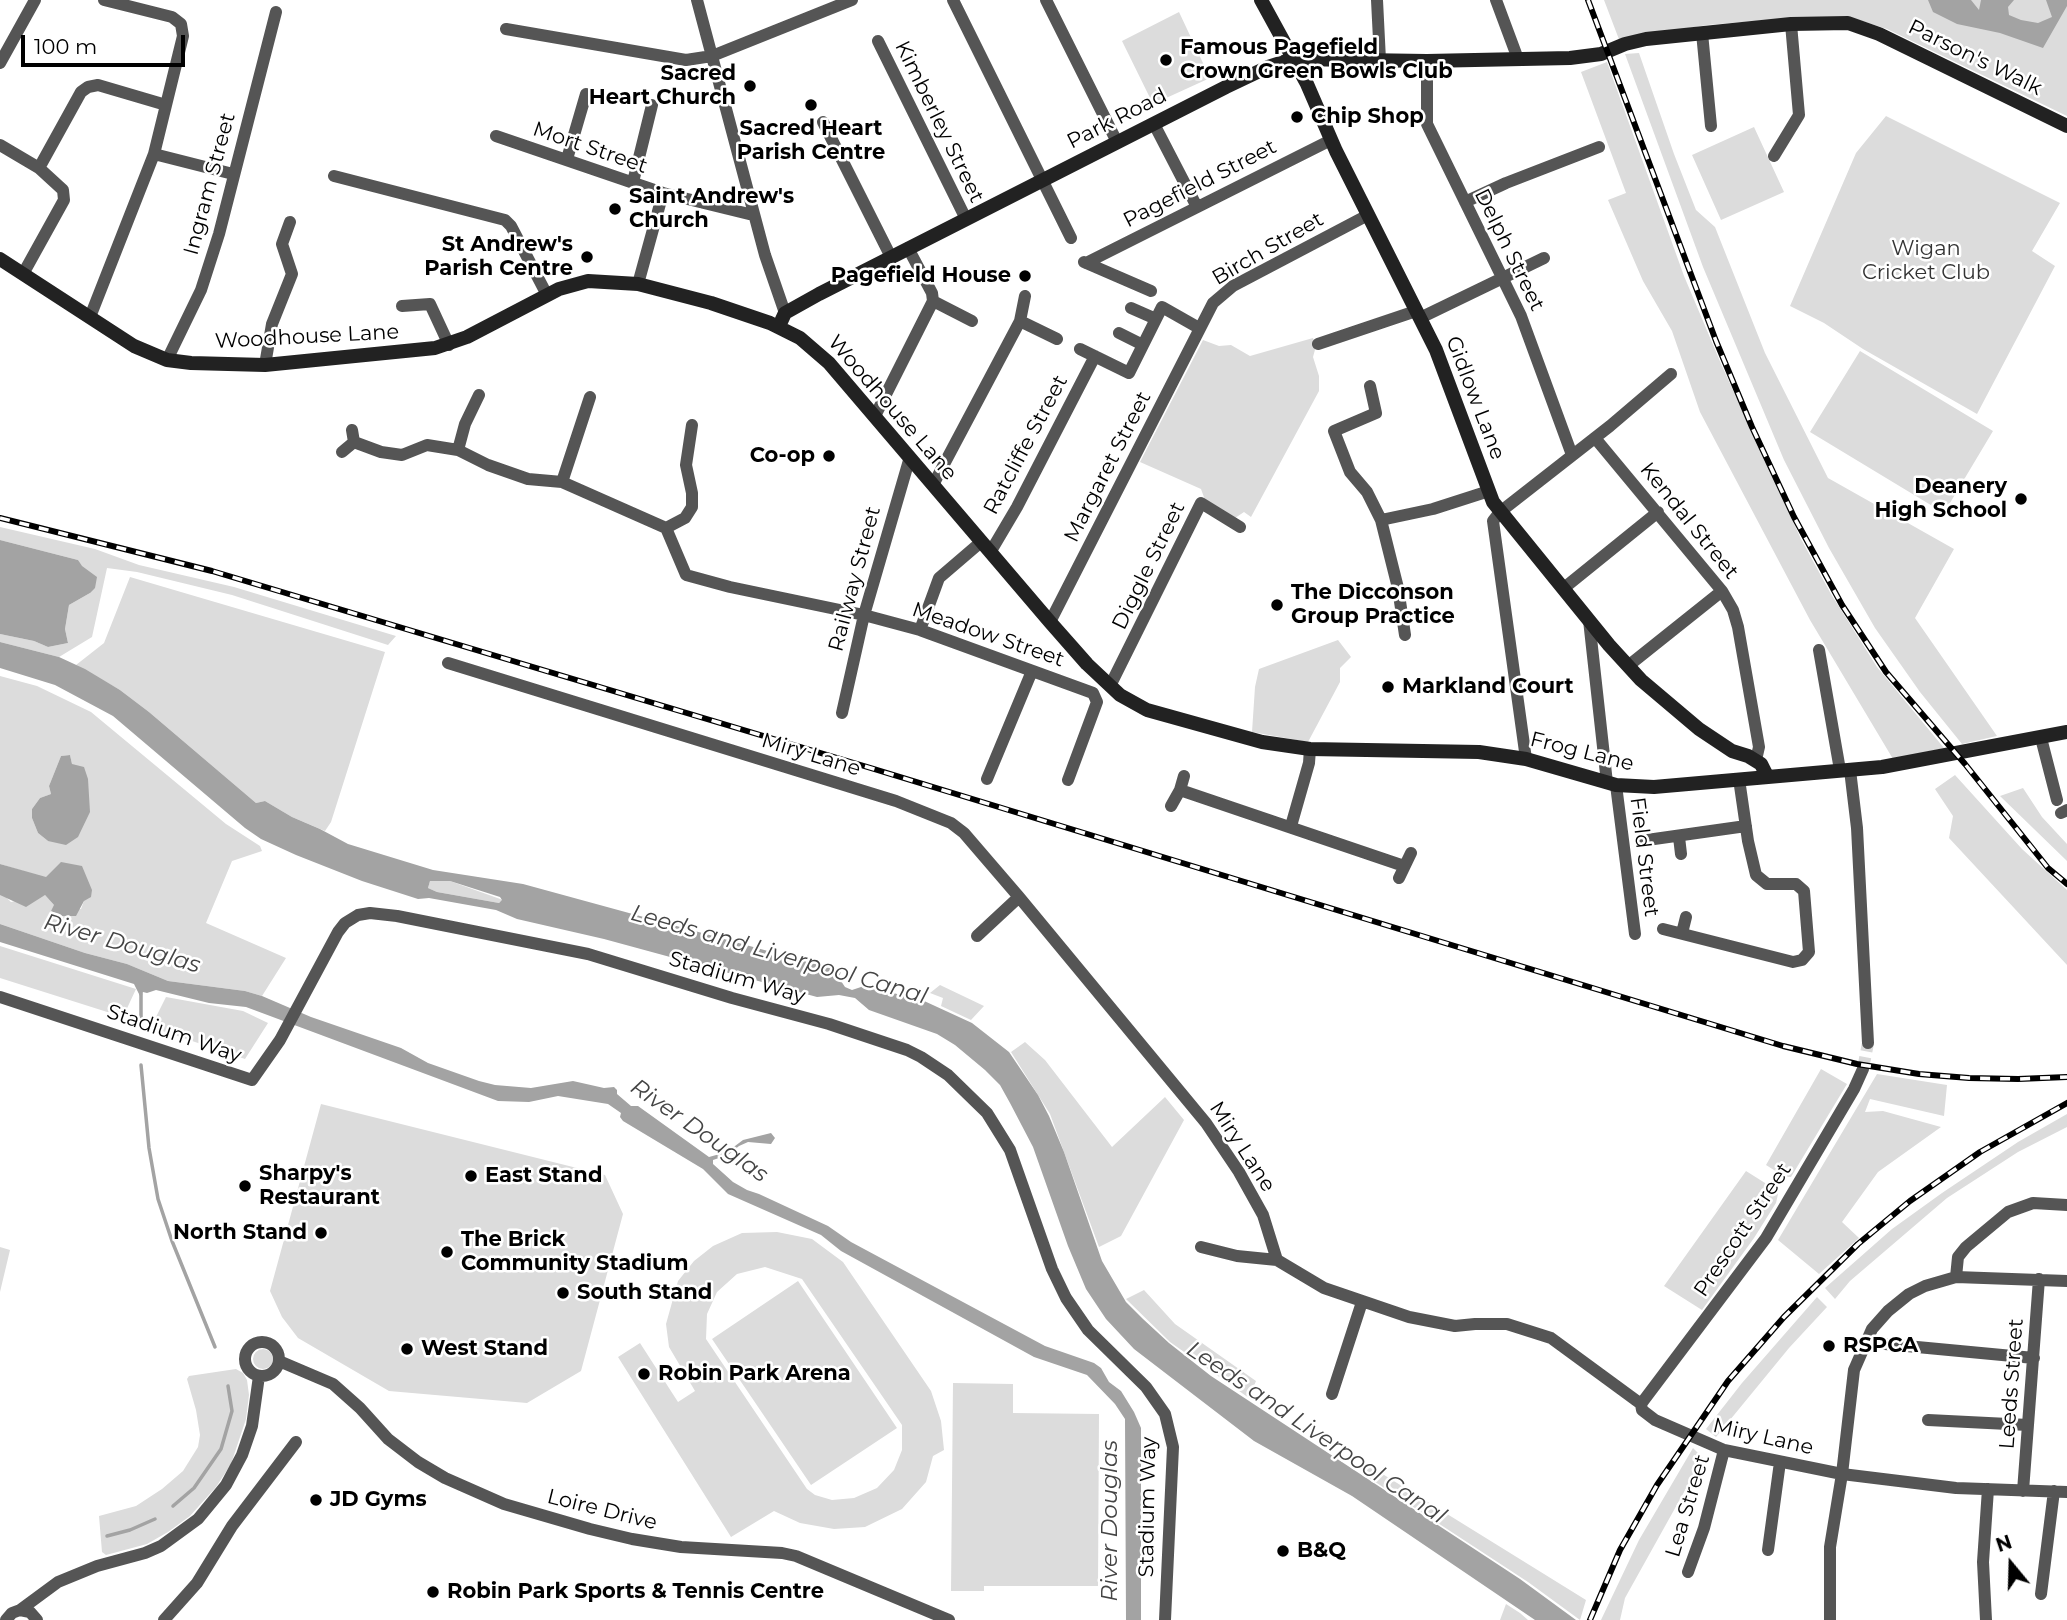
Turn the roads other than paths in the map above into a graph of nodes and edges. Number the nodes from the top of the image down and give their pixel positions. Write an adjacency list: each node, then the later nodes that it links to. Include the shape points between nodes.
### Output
1 (35, 0): 21 (street)
2 (104, 0): 23 (street, via 172,17 181,24 183,36)
3 (697, 0): 16 (street)
4 (852, 0): 16 (street)
5 (953, 0): 40 (street)
6 (1046, 0): 31 (street)
7 (1261, 0): 17 (street, Gidlow Lane)
8 (1377, 0): 19 (street)
9 (1496, 0): 18 (street)
10 (276, 12): 38 (street, Ingram Street)
11 (1791, 24): 12 (street, Park Road, via 1835,22); 14 (street, Park Road); 35 (street, via 1799,115)
12 (1865, 28): 28 (street, Parson's Walk)
13 (506, 29): 16 (street, via 686,60)
14 (1702, 33): 18 (street, Park Road, via 1637,40 1587,57); 27 (street)
15 (878, 41): 49 (street, Kimberley Street)
16 (712, 56): 46 (street)
17 (1293, 59): 19 (street, Park Road); 26 (street, Park Road); 30 (street, Gidlow Lane)
18 (1518, 59): 20 (street, Park Road)
19 (1380, 60): 20 (street, Park Road)
20 (1427, 61): 44 (street, Delph Street, via 1427,124)
21 (0, 63)
22 (586, 94): 36 (street)
23 (166, 105): 34 (street); 37 (street, via 88,86)
24 (652, 106): 41 (street)
25 (823, 122): 53 (street)
26 (1154, 124): 31 (street, Park Road); 45 (street)
27 (1711, 126)
28 (2067, 126)
29 (496, 136): 36 (street, Mort Street)
30 (1331, 140): 45 (street, Pagefield Street); 47 (street, Gidlow Lane)
31 (1117, 142): 40 (street, Park Road)
32 (0, 145): 37 (street)
33 (1599, 147): 44 (street)
34 (154, 155): 38 (street); 66 (street)
35 (1774, 156)
36 (567, 159): 41 (street, Mort Street)
37 (39, 169): 56 (street, via 63,190 64,200)
38 (233, 174): 79 (street, Ingram Street, via 201,290)
39 (334, 176): 43 (street)
40 (1041, 181): 49 (street, Park Road); 51 (street)
41 (632, 183): 42 (street, Mort Street)
42 (663, 193): 46 (street, Mort Street); 58 (street)
43 (433, 202): 48 (street); 60 (street, via 507,222)
44 (1465, 202): 57 (street, Delph Street)
45 (1196, 207): 59 (street, Pagefield Street, via 1085,262)
46 (754, 215): 67 (street)
47 (1368, 215): 65 (street, Gidlow Lane); 71 (street, Birch Street, via 1222,293)
48 (429, 216)
49 (966, 219): 52 (street, Park Road)
50 (290, 222): 80 (street, via 282,244 292,274 272,324)
51 (1071, 238)
52 (908, 248): 53 (street, Park Road); 62 (street)
53 (891, 257): 67 (street, Park Road)
54 (1544, 258): 57 (street)
55 (0, 259): 56 (street, Woodhouse Lane)
56 (23, 274): 66 (street, Woodhouse Lane)
57 (1503, 279): 65 (street); 90 (street, Delph Street)
58 (638, 284): 60 (street, Woodhouse Lane, via 588,281); 67 (street, Woodhouse Lane)
59 (1151, 291)
60 (547, 295): 75 (street, Woodhouse Lane)
61 (1025, 296): 70 (street)
62 (933, 301): 69 (street); 85 (street)
63 (402, 306): 75 (street, via 430,303)
64 (1131, 308): 68 (street)
65 (1418, 314): 74 (street); 94 (street, Gidlow Lane)
66 (90, 317): 79 (street, Woodhouse Lane, via 134,346)
67 (782, 319): 85 (street, Woodhouse Lane)
68 (1156, 319): 71 (street, via 1162,307); 76 (street)
69 (972, 321)
70 (1020, 321): 73 (street); 93 (street)
71 (1199, 328): 105 (street, Margaret Street)
72 (1119, 333): 76 (street)
73 (1057, 339)
74 (1318, 344)
75 (450, 345): 80 (street, Woodhouse Lane)
76 (1143, 345): 78 (street, via 1129,373)
77 (1080, 349): 78 (street)
78 (1095, 356): 100 (street, Ratcliffe Street, via 1017,507)
79 (167, 360): 80 (street, Woodhouse Lane)
80 (265, 365)
81 (1671, 374): 87 (street)
82 (1370, 386): 97 (street, via 1376,413 1334,431 1350,472)
83 (479, 395): 88 (street)
84 (590, 397): 92 (street)
85 (875, 416): 91 (street, Woodhouse Lane)
86 (692, 425): 99 (street, via 686,465 692,507 685,518)
87 (1595, 438): 90 (street); 96 (street, Kendal Street)
88 (458, 450): 89 (street, via 427,445 402,455 381,452 353,436); 92 (street, via 528,479)
89 (342, 452)
90 (1572, 455): 95 (street)
91 (910, 457): 93 (street, Woodhouse Lane); 103 (street, Railway Street)
92 (562, 482): 99 (street)
93 (933, 485): 100 (street, Woodhouse Lane)
94 (1489, 491): 95 (street, Gidlow Lane); 97 (street)
95 (1500, 512): 101 (street, Gidlow Lane); 119 (street, via 1493,521 1495,546)
96 (1658, 512): 101 (street); 102 (street, Kendal Street)
97 (1381, 520): 107 (street)
98 (1240, 527): 112 (street, Diggle Street, via 1201,503)
99 (666, 528): 103 (street, Meadow Street, via 686,575)
100 (986, 547): 105 (street, Woodhouse Lane); 106 (street, Ratcliffe Street, via 939,578)
101 (1564, 588): 104 (street, Gidlow Lane)
102 (1722, 591): 110 (street); 120 (street, Kendal Street, via 1738,627 1759,747)
103 (864, 615): 106 (street, Meadow Street); 114 (street, Railway Street)
104 (1589, 619): 110 (street, Gidlow Lane); 127 (street, Field Street)
105 (1050, 622): 112 (street, Woodhouse Lane)
106 (920, 630): 111 (street, Meadow Street)
107 (1405, 635)
108 (1819, 650): 121 (street)
109 (448, 663): 137 (street, Miry Lane, via 896,801 951,823)
110 (1628, 666): 118 (street, Gidlow Lane, via 1699,729)
111 (1032, 671): 125 (street); 126 (street, Meadow Street, via 1096,698)
112 (1110, 686): 113 (street, Woodhouse Lane)
113 (1131, 702): 117 (street, Frog Lane, via 1262,742)
114 (842, 713)
115 (2067, 732): 116 (street, Frog Lane)
116 (2041, 738): 121 (street, Frog Lane); 130 (street)
117 (1310, 749): 119 (street, Frog Lane, via 1479,751); 131 (street)
118 (1732, 751): 120 (street, Gidlow Lane); 124 (street, Gidlow Lane, via 1743,765)
119 (1526, 759): 127 (street, Frog Lane)
120 (1756, 760): 123 (street)
121 (1845, 770): 123 (street, Frog Lane); 144 (street, via 1857,828)
122 (1184, 776): 128 (street)
123 (1767, 776): 124 (street, Frog Lane)
124 (1743, 778): 127 (street, Frog Lane, via 1654,787); 132 (street)
125 (988, 779)
126 (1068, 780)
127 (1612, 784): 141 (street, Field Street)
128 (1180, 790): 129 (street); 131 (street)
129 (1171, 806)
130 (2062, 807)
131 (1291, 826): 135 (street, via 1401,872)
132 (1746, 826): 133 (street); 140 (street, via 1760,880 1770,885 1796,884 1804,891 1807,955 1793,962)
133 (1679, 837): 134 (street); 136 (street)
134 (1640, 841)
135 (1411, 853)
136 (1681, 854)
137 (1019, 897): 142 (street); 148 (street, Miry Lane, via 1206,1123 1263,1215)
138 (1686, 917): 140 (street)
139 (1663, 929): 140 (street)
140 (1682, 933)
141 (1634, 934)
142 (977, 936)
143 (0, 997): 177 (street, Stadium Way, via 252,1080 280,1040 345,923 370,913 589,954 914,1054 948,1075 987,1113 1010,1150 1052,1269 1074,1312 1146,1387 1165,1414 1173,1447)
144 (1868, 1043)
145 (1863, 1069): 158 (street, Prescott Street, via 1766,1238)
146 (2067, 1205): 149 (street, via 2038,1203 2008,1212 1958,1257)
147 (1201, 1247): 148 (street)
148 (1277, 1260): 152 (street, Miry Lane, via 1324,1288)
149 (1956, 1277): 150 (street); 153 (street, via 1902,1299)
150 (2039, 1279): 151 (street); 154 (street, Leeds Street)
151 (2067, 1281)
152 (1362, 1302): 157 (street); 158 (street, Miry Lane, via 1455,1326 1492,1323 1531,1330 1551,1338)
153 (1864, 1342): 154 (street); 164 (street, via 1854,1370)
154 (2034, 1358): 160 (street, Leeds Street)
155 (279, 1362): 156 (street, via 270,1374); 156 (street, via 272,1346 261,1342 251,1346 245,1363); 176 (street, Loire Drive, via 333,1384 418,1462 504,1504 632,1539 796,1556)
156 (259, 1376): 170 (street, via 252,1426 242,1455 226,1485 198,1519 161,1546 78,1573)
157 (1332, 1394)
158 (1641, 1404): 162 (street, Miry Lane, via 1642,1410 1660,1423)
159 (1928, 1420): 160 (street)
160 (2028, 1425): 166 (street, Leeds Street)
161 (296, 1442): 175 (street, via 232,1526 197,1583)
162 (1724, 1450): 163 (street, Miry Lane); 169 (street, Lea Street)
163 (1780, 1462): 164 (street, Miry Lane); 168 (street)
164 (1842, 1474): 165 (street, Miry Lane); 178 (street, via 1830,1547)
165 (1988, 1489): 166 (street, Miry Lane); 179 (street, via 1983,1562)
166 (2024, 1491): 167 (street, Miry Lane)
167 (2061, 1492): 171 (street)
168 (1768, 1550)
169 (1688, 1572)
170 (48, 1590): 172 (street); 173 (street)
171 (2041, 1594)
172 (20, 1610): 173 (street); 174 (street)
173 (37, 1619)
174 (6, 1620)
175 (164, 1620)
176 (949, 1620)
177 (1165, 1620)
178 (1830, 1620)
179 (1986, 1620)

